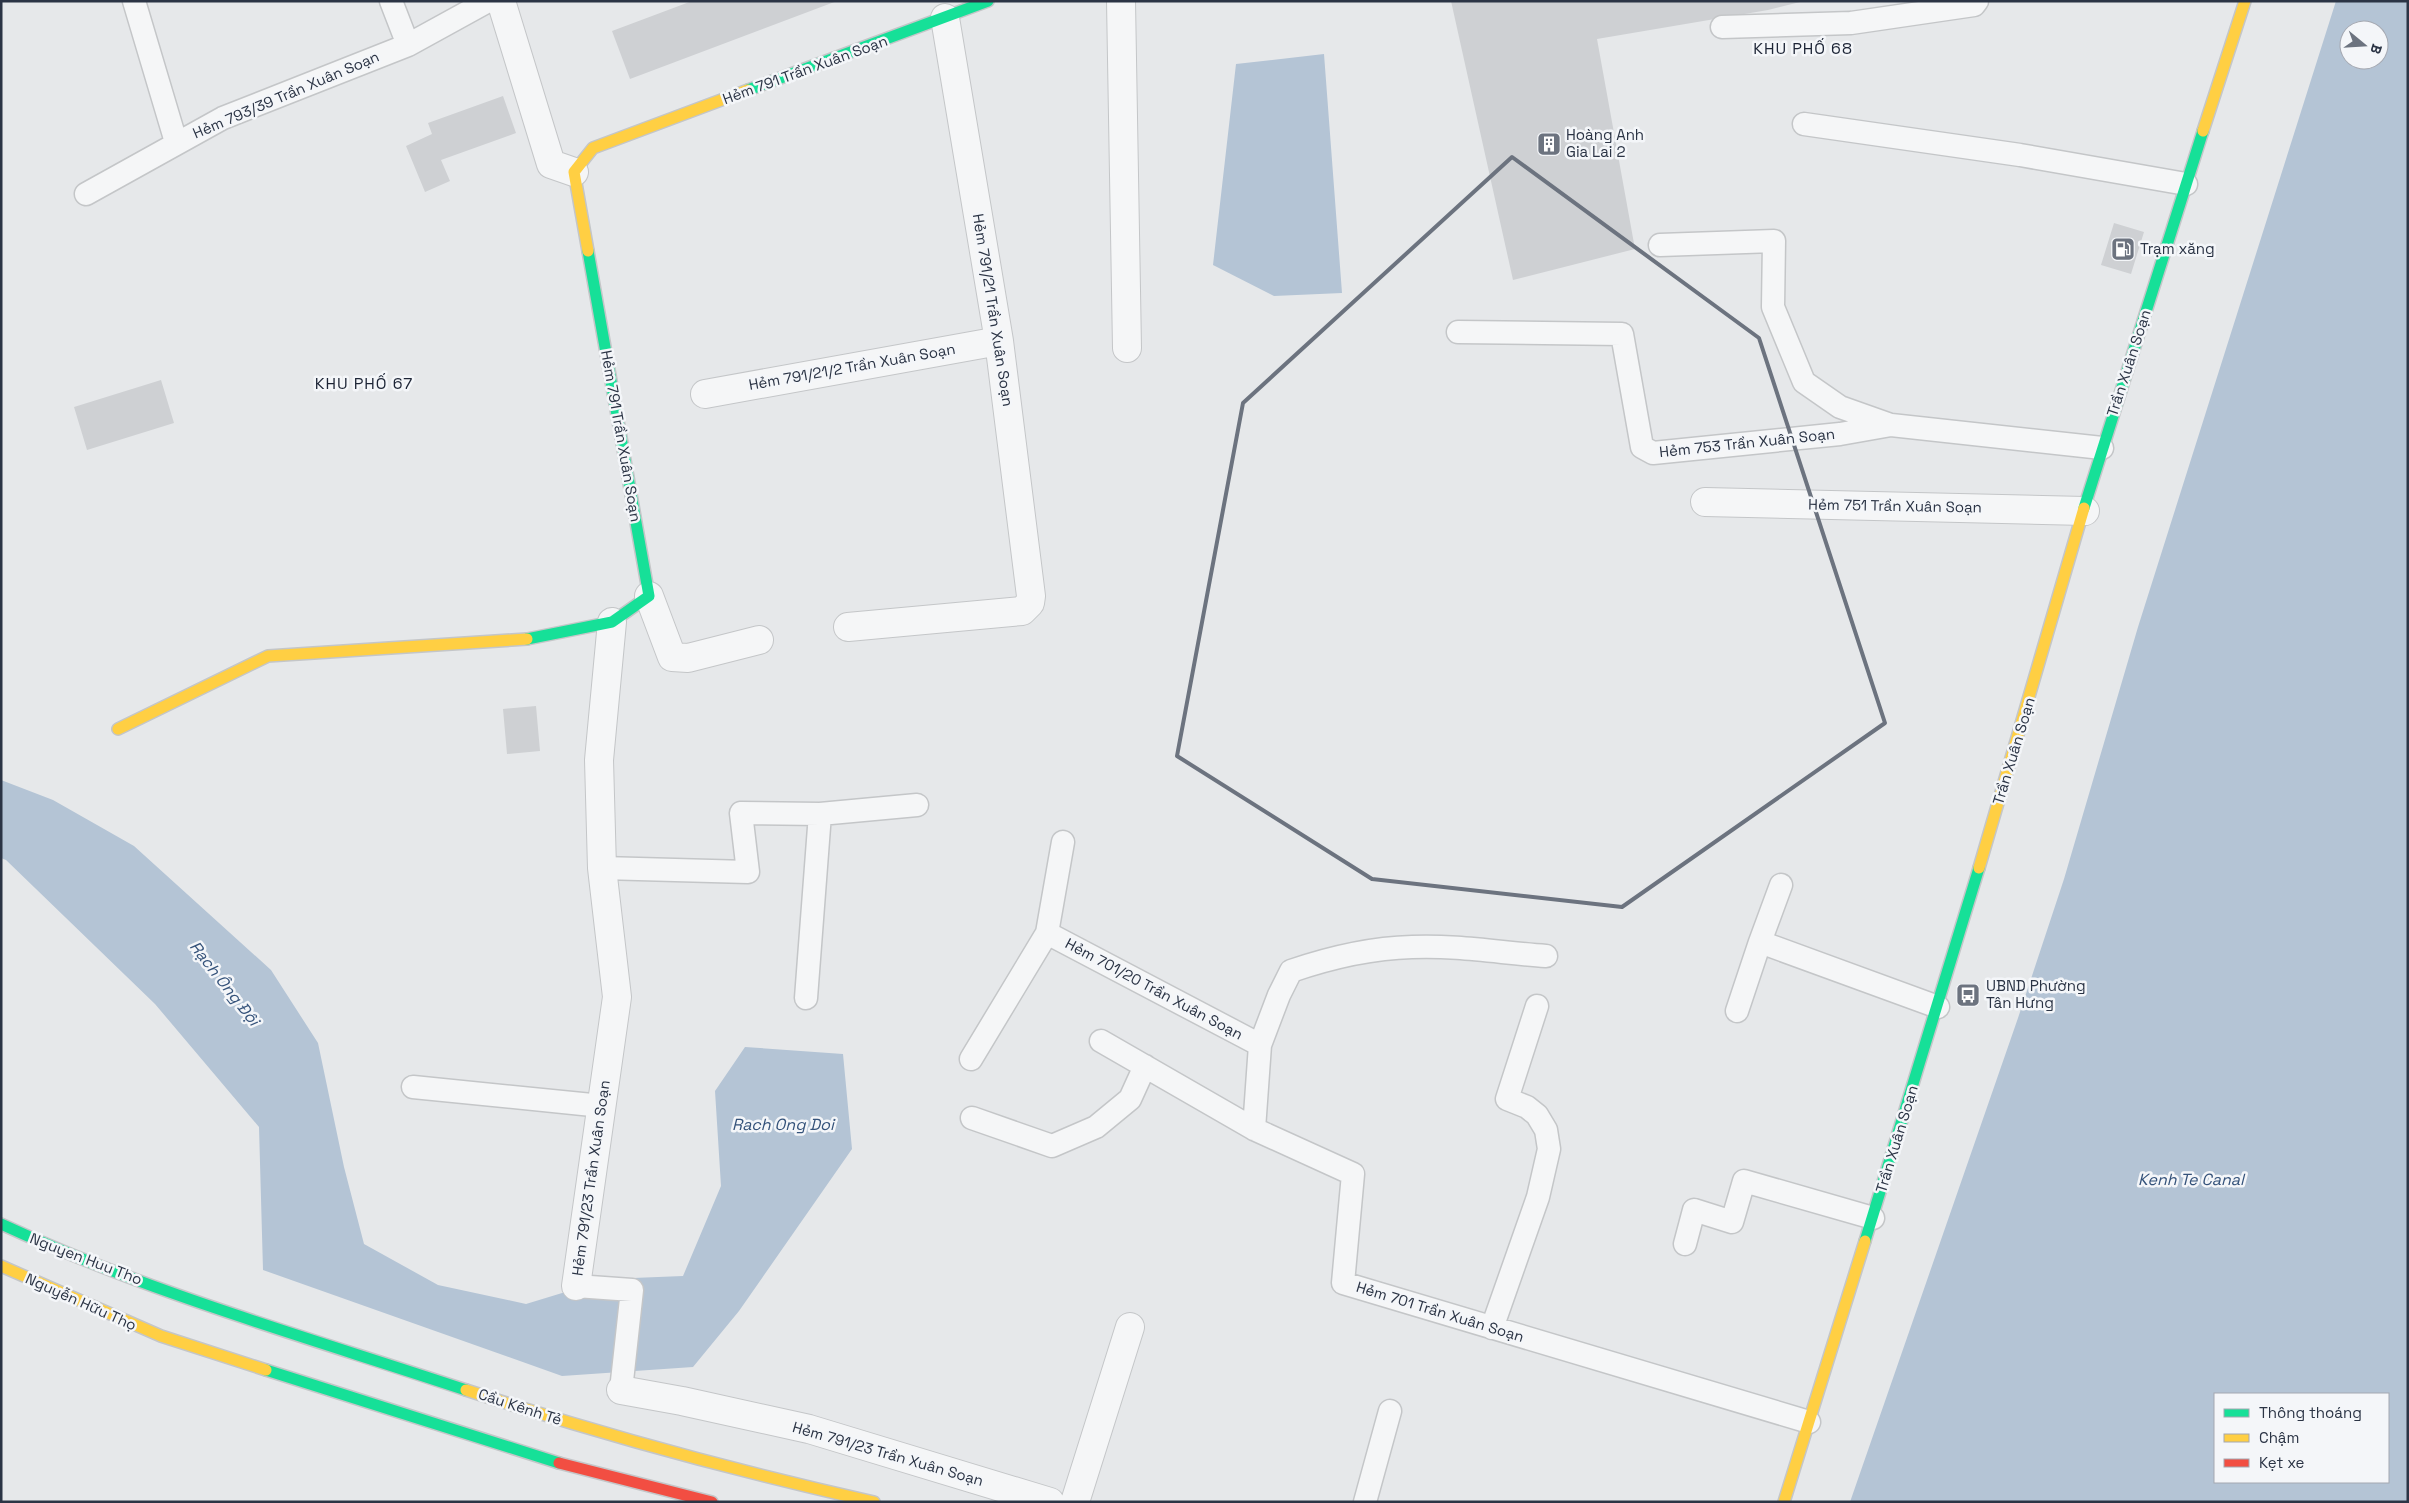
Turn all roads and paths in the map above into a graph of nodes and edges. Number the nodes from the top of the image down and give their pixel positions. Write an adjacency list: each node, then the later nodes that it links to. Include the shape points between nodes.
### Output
1 (134, 1): 13 (lane)
2 (391, 1): 11 (lane)
3 (488, 1): 11 (lane, Hẻm 793/39 Trần Xuân Soạn)
4 (501, 1): 14 (street, via 551,164)
5 (988, 1): 9 (main road, Hẻm 791 Trần Xuân Soạn)
6 (1121, 1): 20 (street)
7 (1977, 1): 10 (lane, via 1974,5 1851,23)
8 (2245, 1): 15 (main road, Trần Xuân Soạn)
9 (945, 18): 14 (main road, Hẻm 791 Trần Xuân Soạn, via 593,148); 19 (street, Hẻm 791/21 Trần Xuân Soạn)
10 (1722, 27)
11 (408, 45): 13 (lane, Hẻm 793/39 Trần Xuân Soạn, via 223,118)
12 (1804, 124): 15 (lane, via 2020,154)
13 (176, 142): 16 (lane, Hẻm 793/39 Trần Xuân Soạn)
14 (574, 172): 26 (main road, Hẻm 791 Trần Xuân Soạn)
15 (2186, 184): 23 (main road, Trần Xuân Soạn)
16 (86, 194)
17 (1660, 244): 22 (lane, Hẻm 753 Trần Xuân Soạn, via 1774,242 1773,307 1804,382 1840,407)
18 (1458, 332): 22 (lane, Hẻm 753 Trần Xuân Soạn, via 1622,334 1642,447 1653,453)
19 (999, 340): 21 (street, Hẻm 791/21/2 Trần Xuân Soạn); 28 (street, Hẻm 791/21 Trần Xuân Soạn, via 1030,603 1022,611)
20 (1126, 348)
21 (706, 394)
22 (1891, 426): 23 (lane, Hẻm 753 Trần Xuân Soạn)
23 (2102, 448): 25 (main road, Trần Xuân Soạn)
24 (1705, 502): 25 (street, Hẻm 751 Trần Xuân Soạn)
25 (2085, 510): 41 (main road, Trần Xuân Soạn)
26 (649, 596): 27 (main road); 29 (street, via 672,657 688,658)
27 (612, 622): 30 (main road, via 524,640 268,656); 34 (street, Hẻm 791/23 Trần Xuân Soạn, via 599,760)
28 (848, 627)
29 (759, 640)
30 (118, 729)
31 (917, 805): 32 (lane)
32 (820, 814): 34 (lane, via 741,813 748,872); 39 (lane)
33 (1063, 842): 36 (lane)
34 (602, 868): 48 (street, Hẻm 791/23 Trần Xuân Soạn, via 617,997)
35 (1781, 885): 37 (lane)
36 (1047, 933): 44 (lane, Hẻm 701/20 Trần Xuân Soạn); 45 (lane)
37 (1760, 942): 41 (lane); 42 (lane)
38 (1546, 956): 44 (lane, via 1412,947 1378,950 1292,970)
39 (806, 998)
40 (1537, 1006): 58 (lane, via 1507,1100 1527,1107 1537,1115 1546,1130 1549,1149 1538,1197)
41 (1938, 1007): 51 (main road, Trần Xuân Soạn)
42 (1737, 1011)
43 (1101, 1040): 46 (lane, Hẻm 701 Trần Xuân Soạn)
44 (1260, 1045): 50 (lane)
45 (971, 1059)
46 (1145, 1066): 49 (lane, via 1130,1100 1096,1127 1052,1146); 50 (lane, Hẻm 701 Trần Xuân Soạn)
47 (413, 1087): 48 (lane)
48 (602, 1106): 55 (street, Hẻm 791/23 Trần Xuân Soạn)
49 (972, 1118)
50 (1254, 1129): 58 (lane, Hẻm 701 Trần Xuân Soạn, via 1353,1174 1343,1283)
51 (1873, 1218): 53 (lane, via 1744,1180 1732,1222 1694,1210); 61 (main road, Trần Xuân Soạn)
52 (1, 1224): 56 (main road, Nguyen Huu Tho, via 68,1255)
53 (1685, 1244)
54 (1, 1266): 62 (main road, Nguyễn Hữu Thọ, via 161,1336 557,1462)
55 (576, 1286): 59 (lane, Hẻm 791/23 Trần Xuân Soạn, via 632,1290)
56 (172, 1292): 63 (main road, Cầu Kênh Tẻ, via 575,1426)
57 (1130, 1327): 65 (street)
58 (1492, 1328): 61 (lane, Hẻm 701 Trần Xuân Soạn)
59 (621, 1390): 64 (street, Hẻm 791/23 Trần Xuân Soạn, via 809,1429)
60 (1390, 1411): 66 (lane)
61 (1809, 1422): 67 (main road, Trần Xuân Soạn)
62 (712, 1502)
63 (874, 1502)
64 (1050, 1502)
65 (1075, 1502)
66 (1365, 1502)
67 (1784, 1502)

